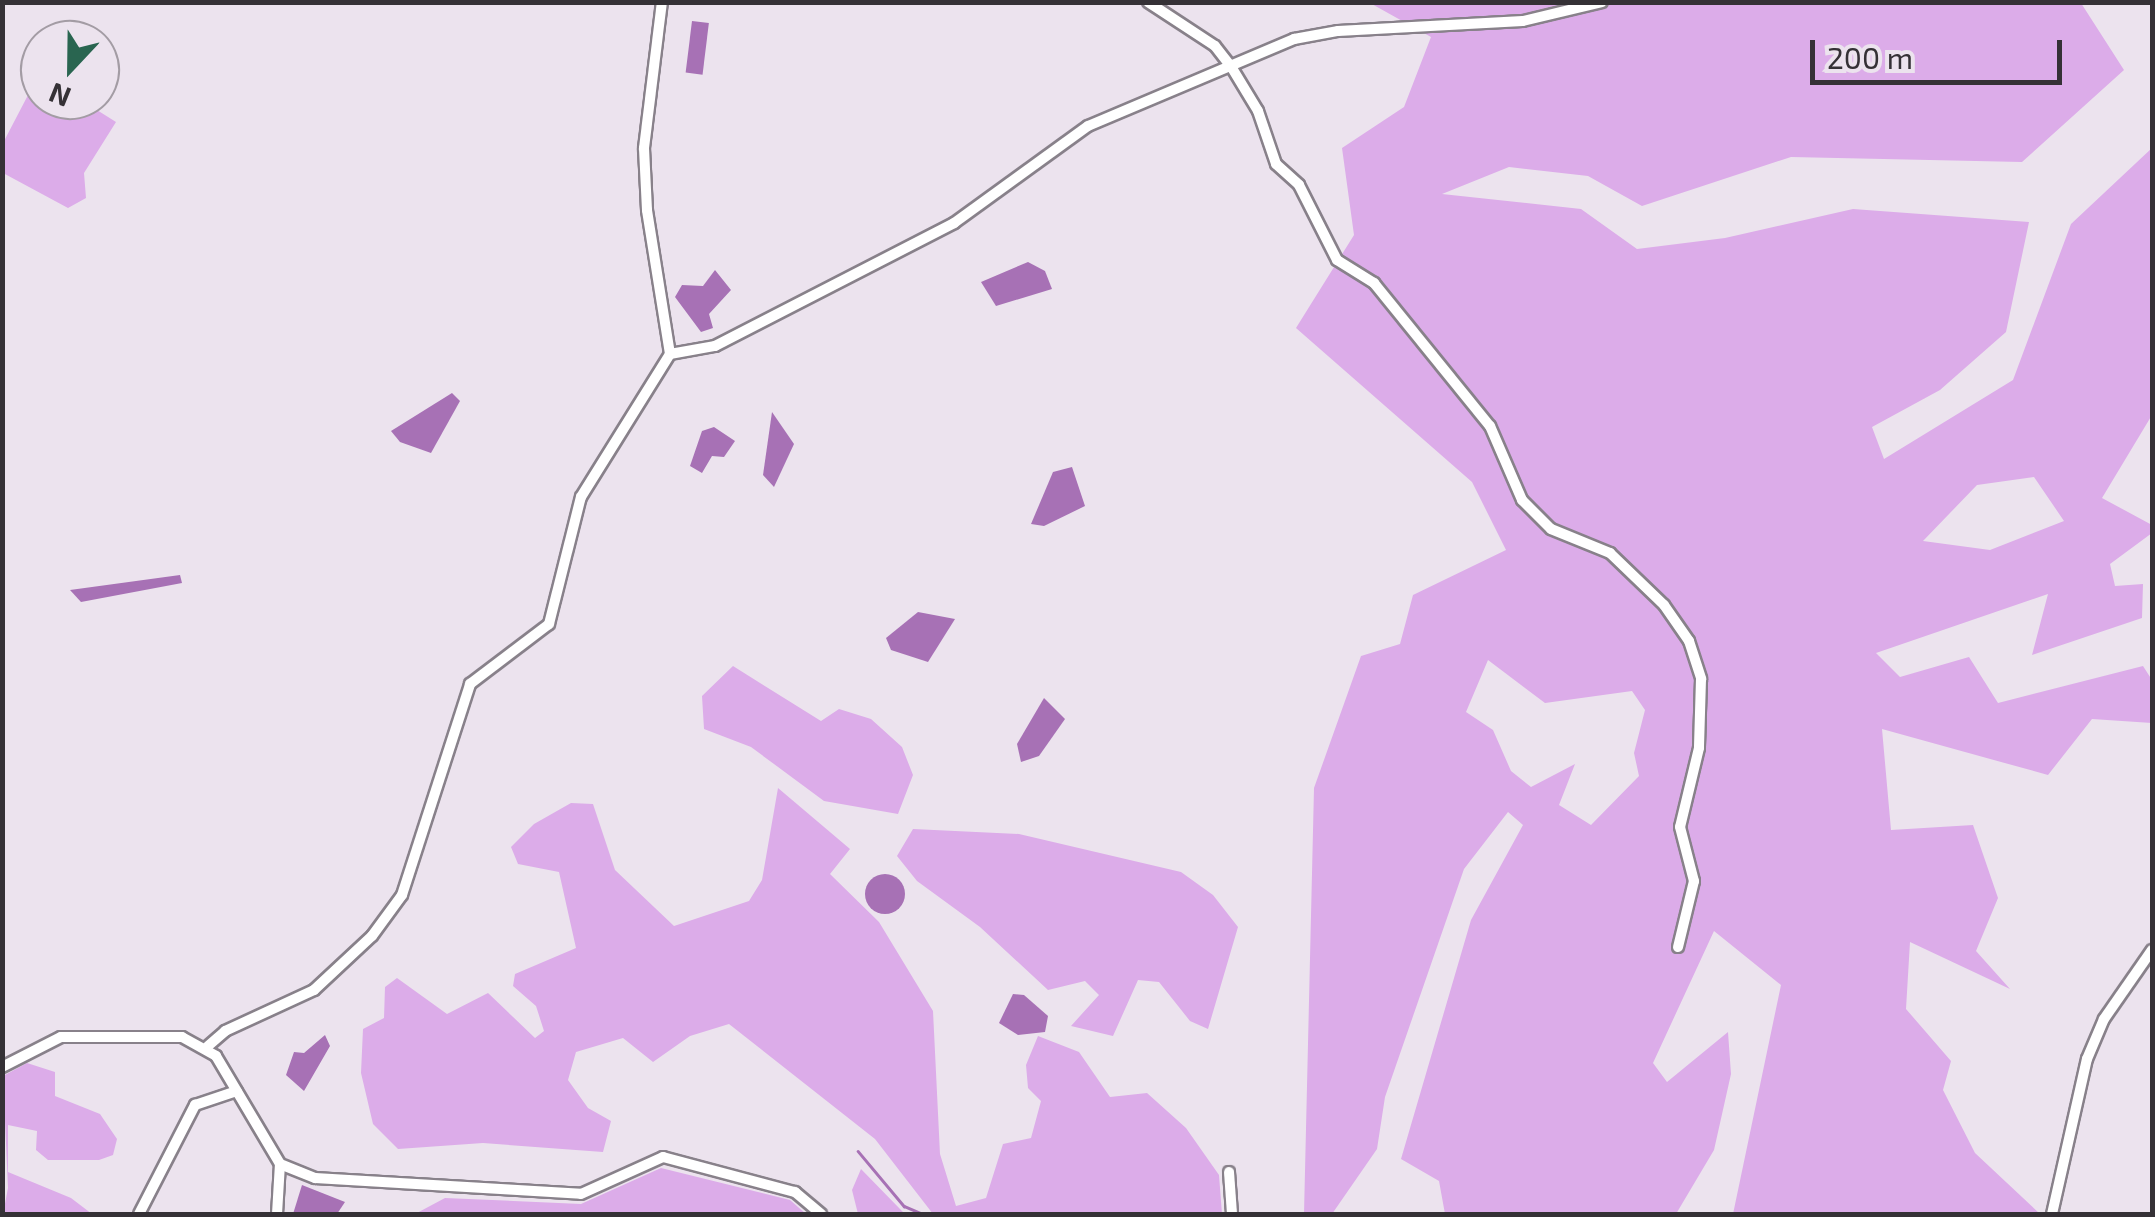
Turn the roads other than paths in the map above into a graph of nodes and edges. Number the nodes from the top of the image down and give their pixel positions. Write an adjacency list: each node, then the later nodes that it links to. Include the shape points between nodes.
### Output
1 (662, 2): 5 (street, via 644,148 646,210)
2 (1148, 2): 4 (street, via 1214,46)
3 (1602, 2): 4 (street, via 1473,27 1338,31 1294,40)
4 (1232, 68): 5 (street, via 1088,126 954,223 715,346); 6 (street, via 1258,111 1276,164 1298,185 1337,260 1374,283 1490,426 1522,500 1552,530 1610,554 1664,605 1689,641 1701,680 1699,748 1680,827 1694,881)
5 (670, 354): 10 (street, via 580,497 549,624 470,684 402,896 372,936 314,990 225,1031)
6 (1678, 947)
7 (2152, 950): 8 (street)
8 (2142, 967): 9 (street); 19 (street, via 2104,1019 2087,1059)
9 (2152, 974)
10 (208, 1046): 11 (street, via 182,1038 73,1036 47,1041); 12 (street)
11 (2, 1067)
12 (237, 1091): 13 (street); 15 (street, via 195,1106)
13 (280, 1164): 16 (street); 17 (street, via 342,1181 581,1194 663,1157 795,1192)
14 (1229, 1172): 18 (street)
15 (139, 1214)
16 (277, 1214)
17 (821, 1214)
18 (1232, 1214)
19 (2052, 1214)

